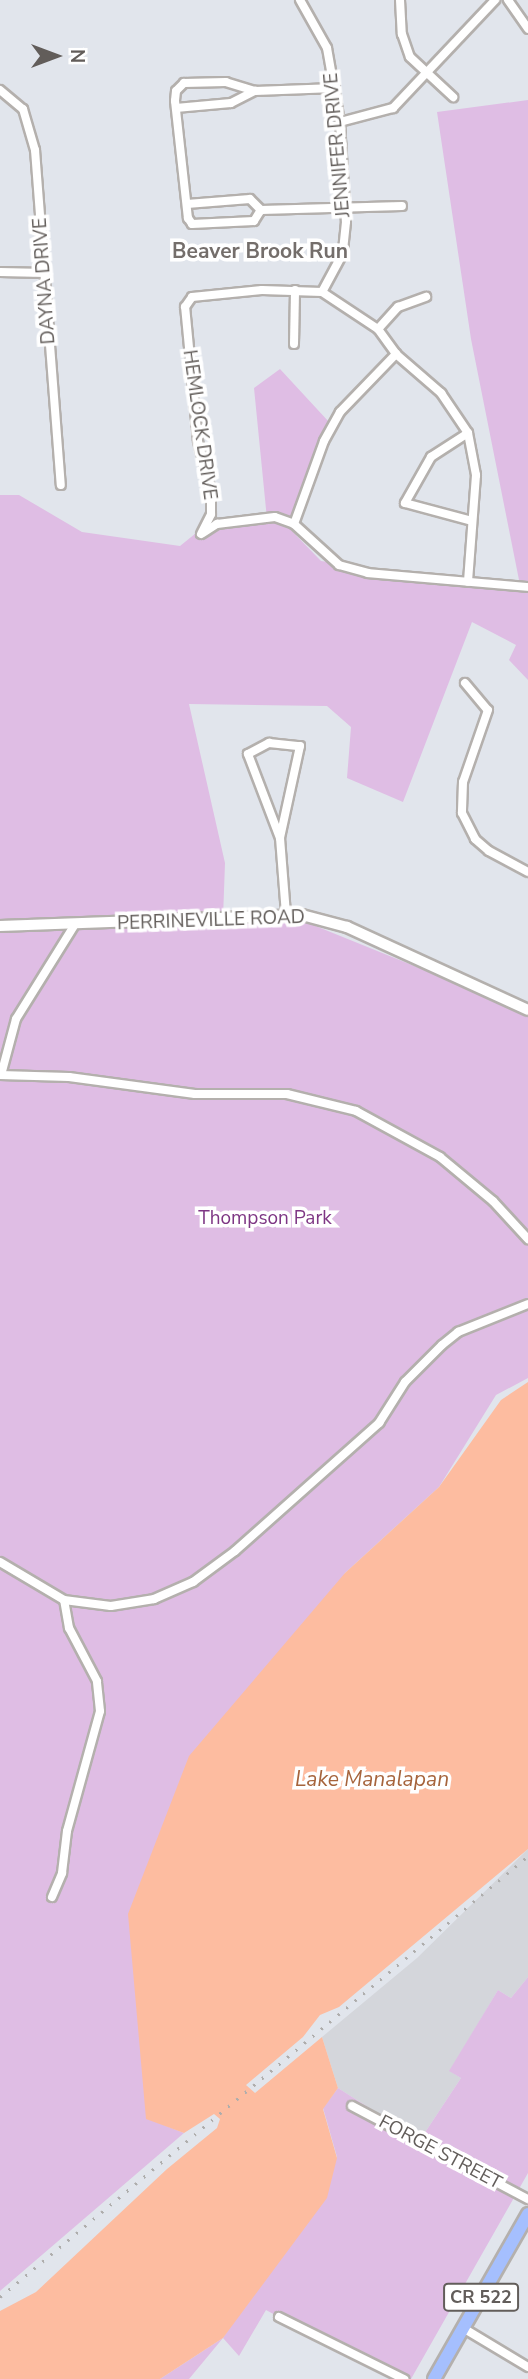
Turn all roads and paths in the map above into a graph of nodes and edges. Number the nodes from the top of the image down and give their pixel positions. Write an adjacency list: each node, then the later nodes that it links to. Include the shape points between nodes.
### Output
1 (301, 0): 7 (street, JENNIFER DRIVE, via 327,48)
2 (400, 0): 6 (street, via 401,34)
3 (495, 0): 6 (street)
4 (508, 0): 5 (street)
5 (528, 29)
6 (426, 75): 10 (street); 12 (street, via 393,108)
7 (335, 88): 9 (street); 12 (street, JENNIFER DRIVE)
8 (0, 90): 18 (street, DAYNA DRIVE, via 23,109 35,150)
9 (255, 91): 11 (street, via 231,103); 11 (street, via 226,82 184,83 176,91)
10 (453, 97)
11 (176, 108): 13 (street)
12 (340, 122): 14 (street, JENNIFER DRIVE)
13 (187, 204): 16 (street, via 250,200); 16 (street, via 192,224 254,221)
14 (345, 206): 15 (street); 16 (street); 20 (street, JENNIFER DRIVE, via 343,253)
15 (401, 206)
16 (261, 210)
17 (0, 272): 18 (street)
18 (44, 274): 26 (street, DAYNA DRIVE)
19 (295, 290): 20 (street, HEMLOCK DRIVE); 23 (street); 28 (street, HEMLOCK DRIVE, via 192,297 185,307 198,440 211,492 211,514 201,534 226,522 275,517)
20 (322, 292): 22 (street, HEMLOCK DRIVE)
21 (426, 297): 22 (street, via 398,307)
22 (378, 329): 24 (street, HEMLOCK DRIVE)
23 (293, 344)
24 (396, 354): 25 (street, HEMLOCK DRIVE, via 441,393); 28 (street, via 340,412 324,441)
25 (468, 433): 27 (street, HEMLOCK DRIVE, via 476,475); 27 (street, via 431,457 405,503)
26 (61, 485)
27 (472, 521): 29 (street, HEMLOCK DRIVE)
28 (293, 524): 29 (street, via 338,565 368,573)
29 (468, 582): 30 (street)
30 (528, 587)
31 (465, 683): 33 (street, via 488,710 463,782 461,813 475,839)
32 (280, 838): 32 (street, via 300,746 269,743 248,754); 34 (street)
33 (528, 872)
34 (286, 914): 36 (street, PERRINEVILLE ROAD); 37 (street, PERRINEVILLE ROAD, via 347,928)
35 (0, 926): 36 (street, PERRINEVILLE ROAD)
36 (74, 926): 38 (street, via 16,1019)
37 (528, 1010)
38 (1, 1075): 39 (street, via 69,1077 195,1094 287,1094 356,1111 450,1165)
39 (528, 1239)
40 (528, 1304): 42 (street, via 458,1332 442,1345 405,1382 379,1423 236,1551 193,1582 154,1599 111,1606)
41 (0, 1562): 42 (street)
42 (64, 1600): 43 (street, via 69,1628 97,1681 100,1711 67,1831 62,1873)
43 (52, 1896)
44 (352, 2106): 45 (street, FORGE STREET)
45 (528, 2199)
46 (528, 2214): 48 (main road, CR 522)
47 (279, 2317): 50 (street)
48 (463, 2328): 49 (street); 51 (main road, CR 522)
49 (528, 2367)
50 (404, 2379)
51 (434, 2379)

